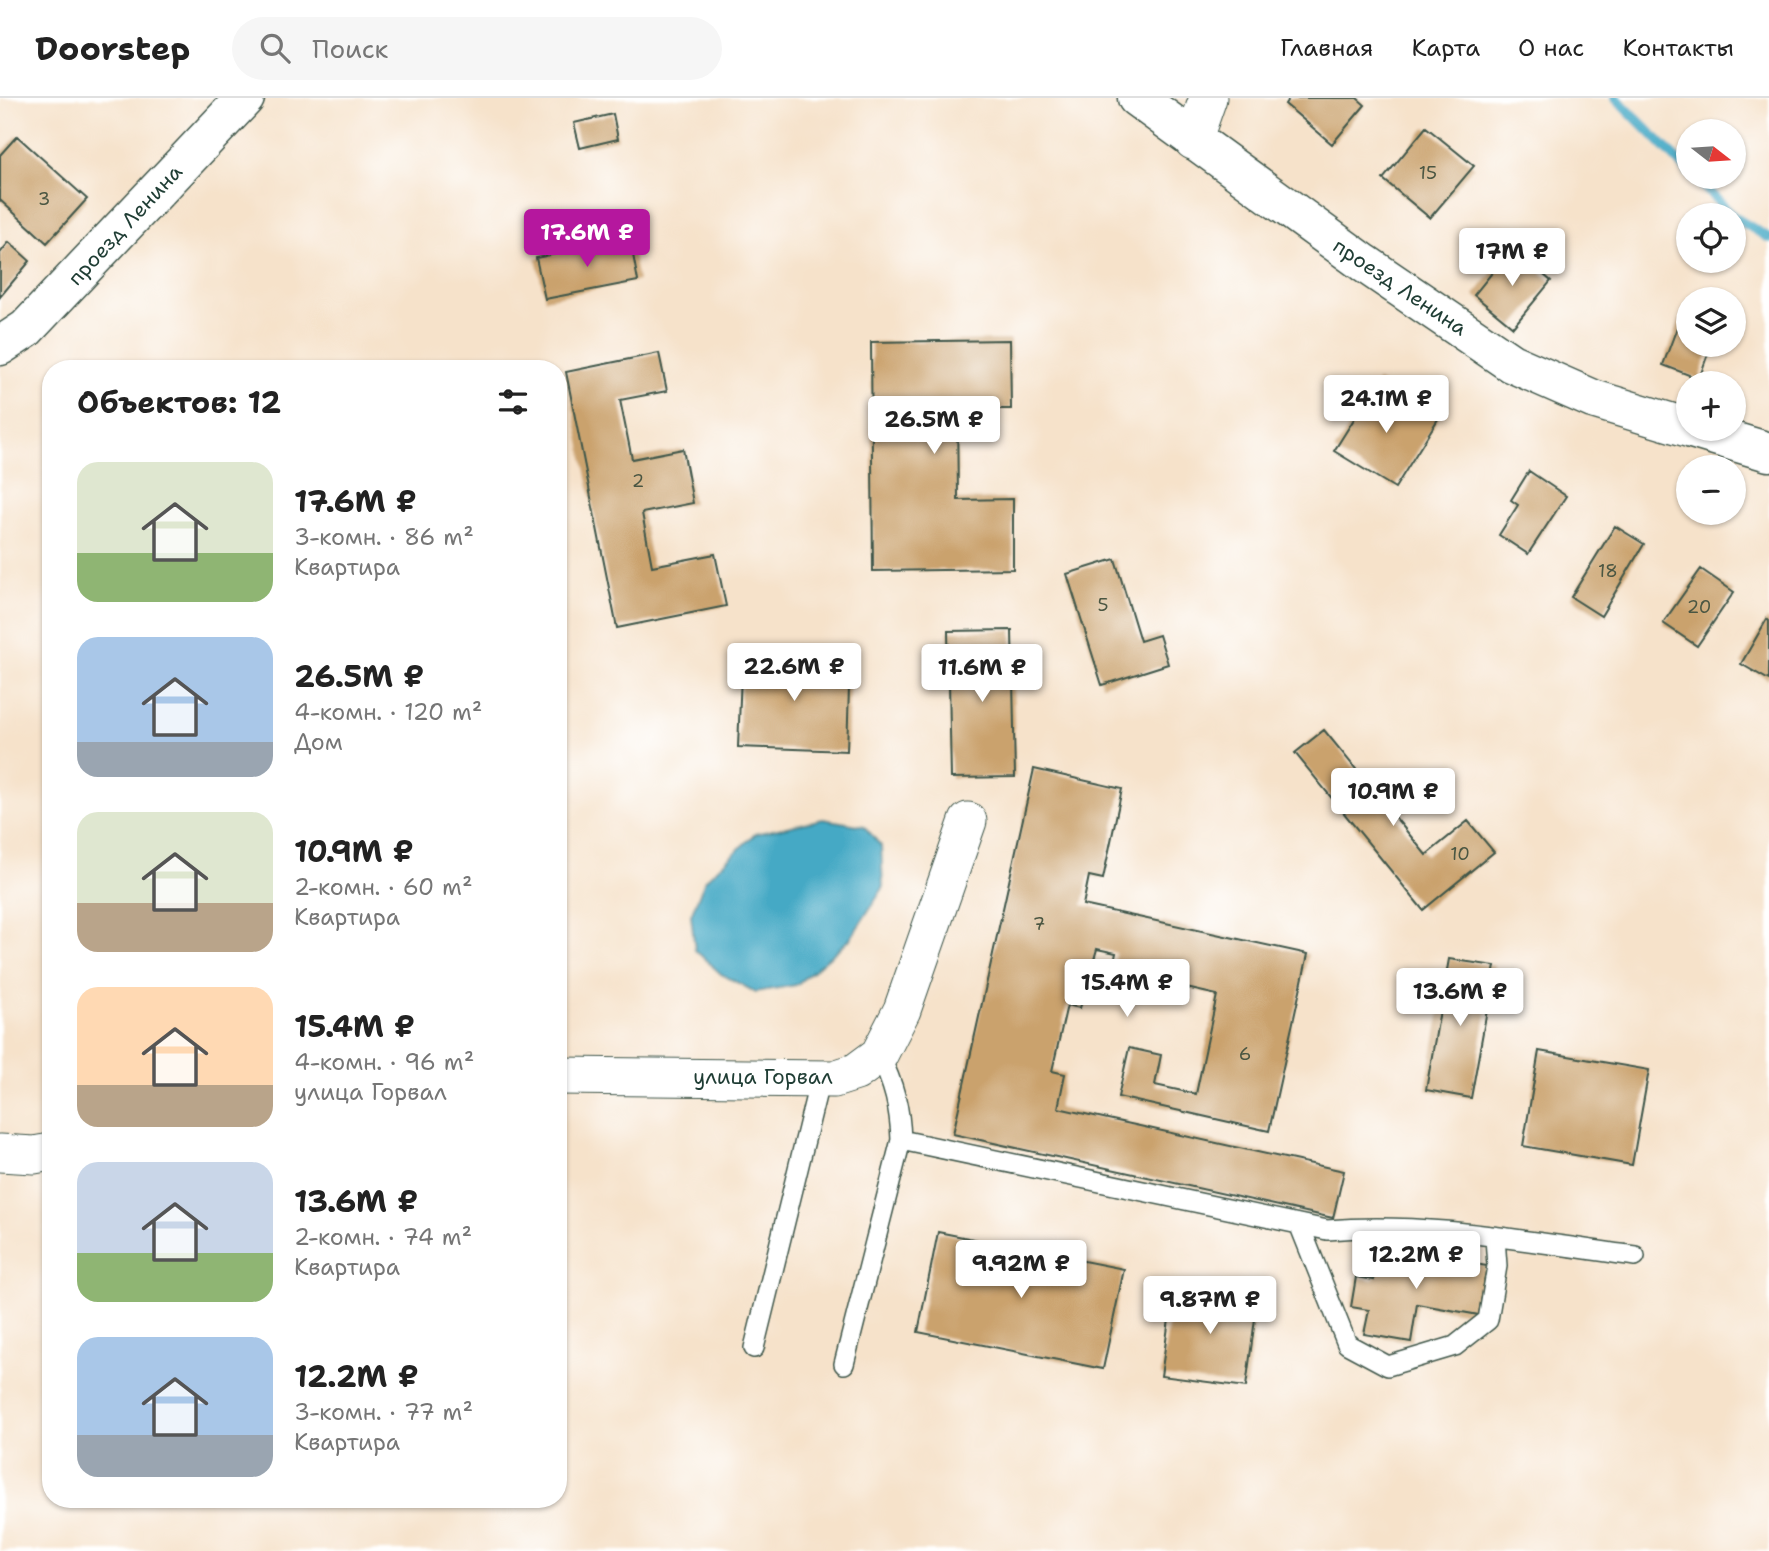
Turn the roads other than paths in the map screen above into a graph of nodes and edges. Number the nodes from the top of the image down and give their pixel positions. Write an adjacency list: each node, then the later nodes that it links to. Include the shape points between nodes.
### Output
1 (245, 98): 5 (main road, проезд Ленина, via 26,329)
2 (1137, 98): 4 (main road, проезд Ленина)
3 (1209, 98): 4 (street)
4 (1193, 141): 6 (main road, проезд Ленина, via 1511,363 1593,399)
5 (0, 346)
6 (1676, 424)
7 (1733, 441): 8 (main road, проезд Ленина)
8 (1769, 452)
9 (968, 821): 10 (street, улица Горвал, via 902,1010)
10 (879, 1055): 12 (street, улица Горвал, via 856,1072); 13 (lane, via 900,1109)
11 (567, 1076): 12 (street, улица Горвал)
12 (820, 1079): 19 (lane)
13 (901, 1140): 16 (lane); 20 (lane)
14 (0, 1153): 15 (street)
15 (42, 1154)
16 (1299, 1224): 17 (lane, via 1327,1230 1368,1227); 17 (lane, via 1347,1344 1388,1366 1455,1346 1489,1320 1497,1266)
17 (1495, 1238): 18 (lane)
18 (1635, 1256)
19 (754, 1348)
20 (844, 1364)

